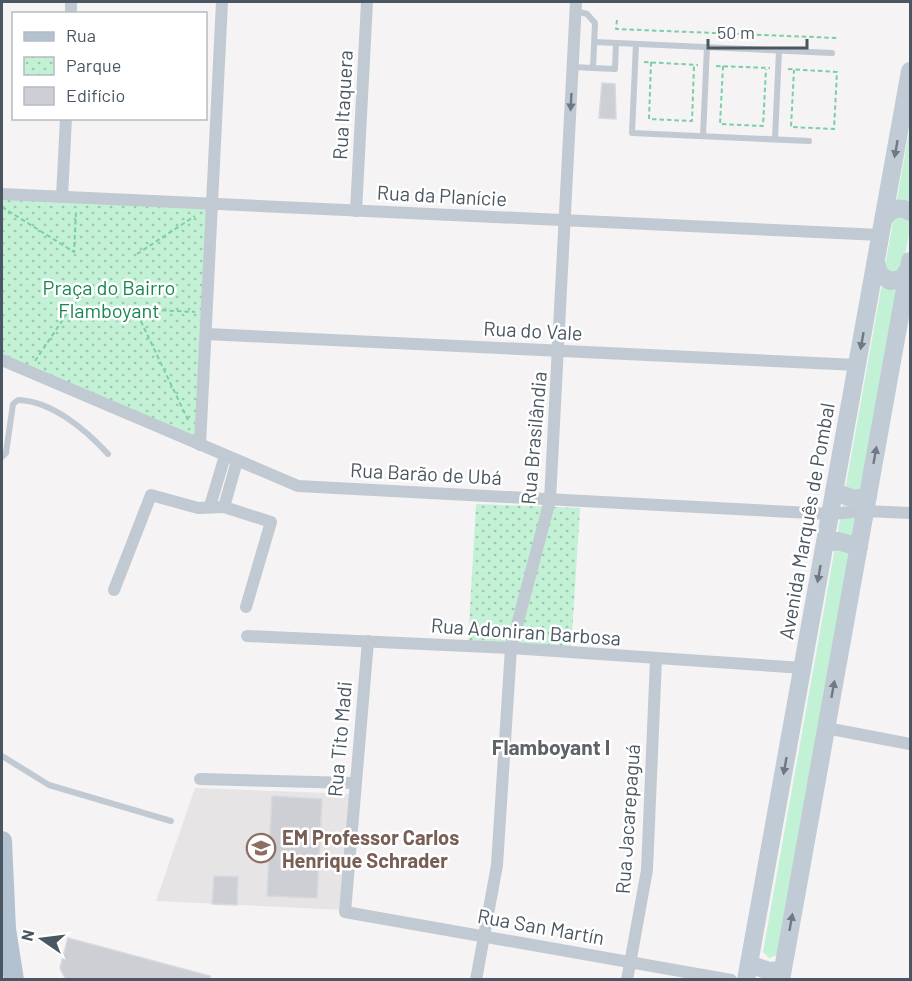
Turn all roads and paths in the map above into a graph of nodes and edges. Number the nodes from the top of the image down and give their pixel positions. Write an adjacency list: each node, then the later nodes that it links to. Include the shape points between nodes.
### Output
1 (222, 2): 28 (street)
2 (367, 2): 30 (street, Rua Itaquera)
3 (576, 6): 6 (lane, via 595,23); 15 (street, Rua Brasilândia)
4 (617, 20): 5 (path, via 616,28)
5 (837, 38)
6 (595, 42): 7 (lane); 16 (lane)
7 (616, 43): 8 (lane); 16 (lane, via 615,69)
8 (636, 44): 9 (lane); 22 (lane, via 632,133)
9 (707, 47): 10 (lane); 22 (lane)
10 (779, 50): 11 (lane); 23 (lane)
11 (832, 53)
12 (651, 62): 13 (path, via 649,119 692,122)
13 (694, 64)
14 (723, 66): 17 (path, via 720,124 763,126)
15 (573, 67): 16 (lane); 32 (street, Rua Brasilândia, one-way to 32)
16 (593, 68)
17 (766, 68)
18 (794, 70): 20 (path, via 791,127 834,129)
19 (910, 71): 33 (main road, Avenida Marquês de Pombal, one-way to 33)
20 (837, 72)
21 (66, 120): 26 (street)
22 (703, 136): 23 (lane)
23 (775, 140): 24 (lane)
24 (809, 141)
25 (2, 194): 26 (street, Rua da Planície)
26 (62, 197): 27 (street, Rua da Planície)
27 (77, 198): 28 (street, Rua da Planície); 29 (path, via 74,252)
28 (212, 204): 30 (street, Rua da Planície); 34 (path); 38 (street)
29 (2, 207)
30 (356, 211): 32 (street, Rua da Planície)
31 (910, 212): 33 (main road, via 891,210)
32 (565, 220): 33 (street, Rua da Planície); 40 (street, Rua Brasilândia)
33 (882, 228): 35 (main road, Avenida Marquês de Pombal)
34 (137, 255)
35 (876, 262): 36 (main road, via 879,274 890,281 902,279); 42 (main road, Avenida Marquês de Pombal, one-way to 42)
36 (910, 265): 50 (main road, one-way to 36)
37 (72, 306): 43 (path)
38 (207, 312): 39 (street); 44 (path, via 135,309)
39 (206, 334): 40 (street, Rua do Vale); 44 (street)
40 (560, 351): 42 (street, Rua do Vale); 49 (street, Rua Brasilândia)
41 (2, 360): 43 (street, Rua Barão de Ubá)
42 (857, 365): 48 (main road, Avenida Marquês de Pombal)
43 (28, 371): 44 (street, Rua Barão de Ubá)
44 (200, 446): 47 (street, Rua Barão de Ubá)
45 (108, 454): 46 (lane, via 93,437 57,412 18,400 13,404 6,453)
46 (2, 457)
47 (231, 458): 49 (street, Rua Barão de Ubá, via 298,486); 51 (street); 52 (street)
48 (834, 492): 50 (main road); 54 (main road, Avenida Marquês de Pombal)
49 (550, 500): 54 (street, Rua Barão de Ubá); 61 (street, Rua Brasilândia)
50 (867, 503): 53 (street, Rua Barão de Ubá); 54 (street, Rua Barão de Ubá); 56 (main road)
51 (210, 506): 52 (street); 57 (street, via 198,508 151,495)
52 (224, 507): 58 (street, via 271,522)
53 (910, 513)
54 (830, 514): 55 (main road, Avenida Marquês de Pombal)
55 (825, 543): 56 (main road, via 847,542); 63 (main road, Avenida Marquês de Pombal, one-way to 63)
56 (859, 548): 64 (main road, one-way to 56)
57 (114, 590)
58 (246, 607)
59 (248, 636): 60 (street, Rua Adoniran Barbosa)
60 (368, 641): 61 (street, Rua Adoniran Barbosa); 68 (street, Rua Tito Madi)
61 (511, 648): 62 (street, Rua Adoniran Barbosa); 72 (street, Rua Brasilândia, via 497,864)
62 (656, 659): 63 (street, Rua Adoniran Barbosa); 73 (street, Rua Jacarepaguá, via 647,870)
63 (803, 668): 74 (main road, Avenida Marquês de Pombal, one-way to 74)
64 (826, 728): 65 (street); 75 (main road, one-way to 64)
65 (910, 744)
66 (2, 756): 69 (lane, via 49,785)
67 (200, 778): 68 (street)
68 (355, 783): 71 (street, Rua Tito Madi)
69 (171, 821)
70 (2, 841): 76 (main road, via 6,929)
71 (345, 912): 72 (street, Rua San Martín)
72 (484, 935): 73 (street, Rua San Martín); 77 (street, Rua Brasilândia)
73 (630, 961): 78 (street, Rua Jacarepaguá); 79 (street, Rua San Martín)
74 (748, 972): 75 (main road)
75 (782, 975)
76 (14, 980)
77 (476, 980)
78 (627, 980)
79 (730, 980)

